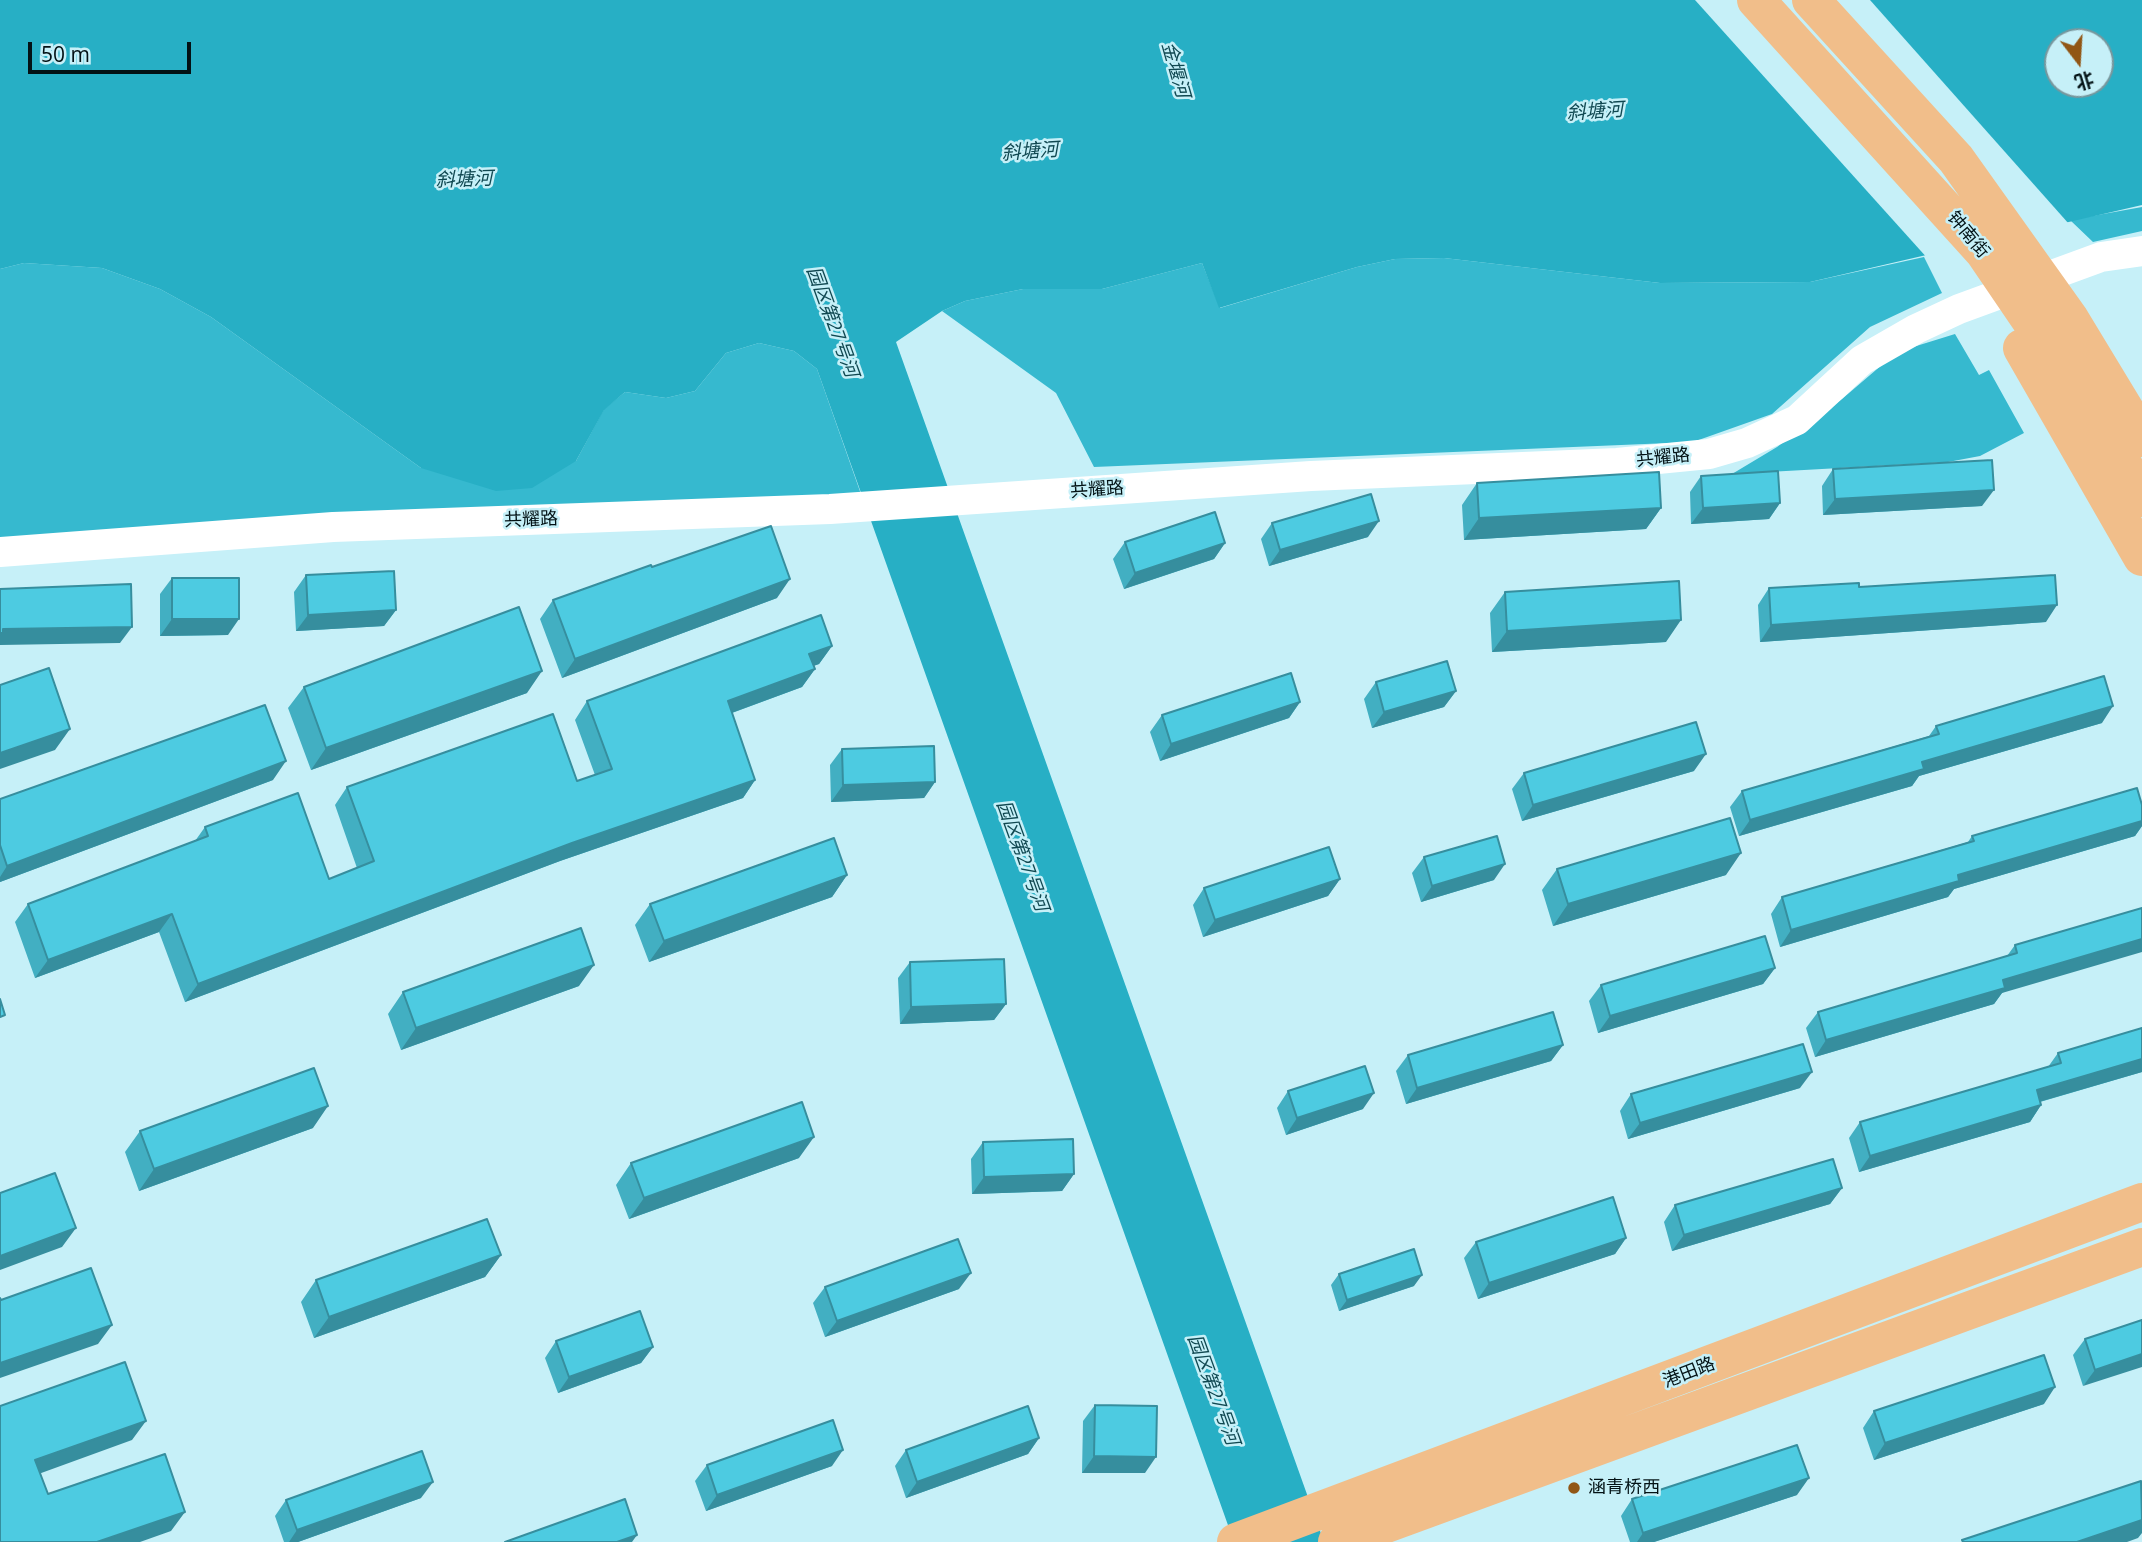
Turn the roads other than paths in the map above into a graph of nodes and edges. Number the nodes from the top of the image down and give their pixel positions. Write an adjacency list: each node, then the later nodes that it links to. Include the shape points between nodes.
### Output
1 (1756, 0): 4 (main road, 钟南街)
2 (1811, 0): 3 (main road, 钟南街)
3 (1956, 159): 6 (main road, via 2082,295); 7 (main road, 钟南街, via 2070,319)
4 (1918, 176): 8 (main road, 钟南街, via 1984,252 2041,332); 10 (main road)
5 (2142, 251): 9 (street, 共耀路, via 2101,257 1916,328 1862,360 1797,420 1709,454 830,509 333,527)
6 (2142, 386)
7 (2142, 438)
8 (2142, 499)
9 (0, 552)
10 (2142, 557)
11 (2142, 1202): 13 (main road, 港田路)
12 (2142, 1247): 13 (main road, 港田路)
13 (1327, 1528): 14 (main road, 港田路)
14 (1236, 1542)

